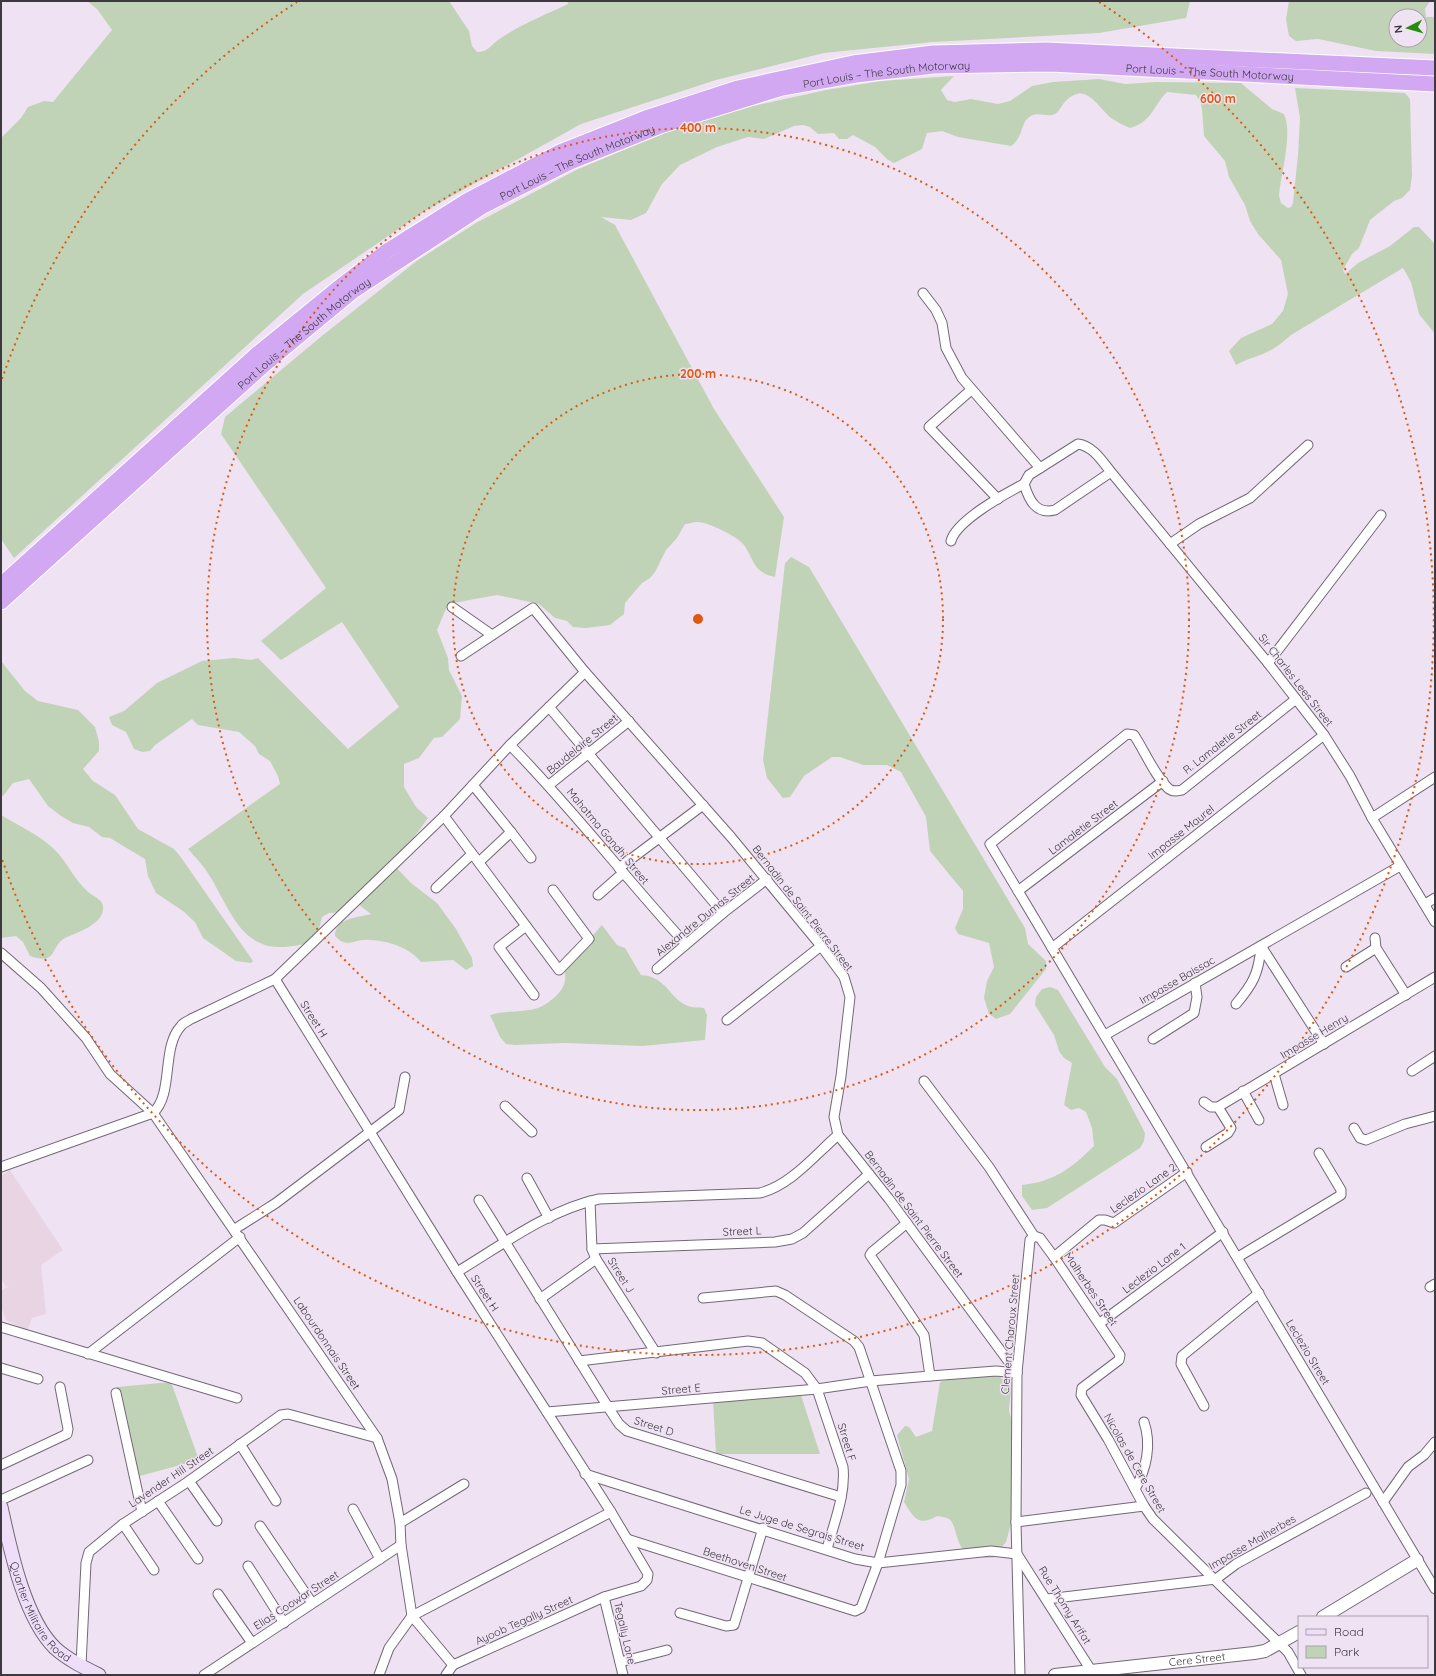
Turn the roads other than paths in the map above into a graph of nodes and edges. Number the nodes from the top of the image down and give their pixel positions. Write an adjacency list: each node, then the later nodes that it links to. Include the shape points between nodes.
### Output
1 (1435, 68): 13 (highway, Port Louis – The South Motorway, via 1046,50 933,53 853,63 738,88 646,118 560,152 465,202 387,251 256,356)
2 (1435, 84): 14 (highway, Port Louis – The South Motorway, via 1050,64 934,66 856,75 782,88 660,126 570,162 483,206 353,291 260,369)
3 (923, 293): 4 (street, via 936,310 942,323 946,348)
4 (971, 390): 6 (street); 9 (street, via 929,427)
5 (1308, 445): 12 (street, via 1250,498 1199,524)
6 (1040, 468): 7 (street, Sir Charles Lees Street, via 1078,444 1092,449); 8 (street, Sir Charles Lees Street, via 1028,476)
7 (1111, 472): 8 (street, via 1055,510 1047,512 1041,512 1037,508); 12 (street, Sir Charles Lees Street)
8 (1024, 484): 9 (street, Sir Charles Lees Street)
9 (998, 499): 11 (street, Sir Charles Lees Street, via 957,528)
10 (1381, 515): 18 (street)
11 (951, 541)
12 (1170, 544): 18 (street, Sir Charles Lees Street)
13 (1, 585)
14 (1, 602)
15 (452, 607): 16 (street)
16 (492, 635): 17 (street); 19 (street, Bernadin de Saint Pierre Street, via 533,608)
17 (461, 656)
18 (1268, 663): 20 (street, Sir Charles Lees Street)
19 (585, 672): 21 (street); 22 (street, Bernadin de Saint Pierre Street)
20 (1296, 699): 23 (street, Sir Charles Lees Street); 27 (street, R. Lamaletie Street, via 1182,790 1170,790)
21 (549, 707): 24 (street); 25 (street)
22 (629, 721): 25 (street, Baudelaire Street); 30 (street, Bernadin de Saint Pierre Street)
23 (1324, 735): 32 (street, Sir Charles Lees Street); 53 (street, Impasse Maurel)
24 (510, 745): 28 (street); 29 (street, Mahatma Gandhi Street)
25 (589, 753): 29 (street, Baudelaire Street); 34 (street)
26 (1435, 777): 32 (street)
27 (1163, 781): 43 (street, Lamaletie Street); 43 (street, Leclezio Street, via 1134,735 1128,734 990,844)
28 (473, 785): 31 (street); 33 (street)
29 (549, 785): 39 (street, Mahatma Gandhi Street)
30 (704, 805): 34 (street); 40 (street, Bernadin de Saint Pierre Street)
31 (444, 816): 35 (street); 58 (street)
32 (1372, 818): 38 (street, Sir Charles Lees Street)
33 (511, 832): 36 (street); 37 (street)
34 (660, 838): 39 (street); 47 (street)
35 (472, 854): 37 (street); 41 (street)
36 (531, 858)
37 (478, 862): 49 (street)
38 (1400, 866): 46 (street, Sir Charles Lees Street); 52 (street, Impasse Baissac)
39 (621, 871): 44 (street); 50 (street, Mahatma Gandhi Street)
40 (767, 880): 47 (street, Alexandre Dumas Street); 51 (street, Bernadin de Saint Pierre Street)
41 (436, 888)
42 (553, 890): 49 (street, via 589,939 559,970)
43 (1018, 891): 53 (street, Leclezio Street)
44 (598, 895)
45 (1435, 898): 46 (street)
46 (1424, 904): 48 (street, Sir Charles Lees Street)
47 (723, 913): 50 (street, Alexandre Dumas Street)
48 (1435, 922)
49 (526, 926): 61 (street, via 499,947)
50 (686, 944): 56 (street, Alexandre Dumas Street)
51 (821, 946): 63 (street); 83 (street, Bernadin de Saint Pierre Street, via 844,977 850,997 834,1117)
52 (1261, 946): 59 (street, Impasse Baissac); 62 (street, via 1260,959 1251,988); 66 (street)
53 (1052, 948): 64 (street, Leclezio Street)
54 (1, 952): 77 (street, Labourdonnais Street, via 41,988 86,1038 110,1074)
55 (1346, 967): 60 (street, via 1375,943)
56 (657, 969)
57 (1435, 977): 60 (street, Impasse Henry)
58 (275, 979): 77 (street, via 181,1026 174,1039 162,1098); 81 (street, Street H)
59 (1195, 983): 64 (street, Impasse Baissac); 65 (street, via 1197,997 1194,1013)
60 (1406, 995): 66 (street, Impasse Henry)
61 (534, 996)
62 (1236, 1004)
63 (726, 1020)
64 (1105, 1035): 87 (street, Leclezio Street)
65 (1153, 1040)
66 (1324, 1044): 69 (street, Impasse Henry)
67 (1435, 1056): 68 (street)
68 (1412, 1071)
69 (1274, 1074): 72 (street, Impasse Henry); 74 (street)
70 (405, 1077): 81 (street, via 399,1110)
71 (924, 1081): 96 (street, via 988,1167)
72 (1243, 1091): 76 (street, Impasse Henry); 79 (street)
73 (1204, 1102): 76 (street, via 1211,1107)
74 (1283, 1105)
75 (506, 1106): 82 (street)
76 (1218, 1107): 84 (street, via 1231,1128 1228,1133)
77 (153, 1113): 86 (street); 95 (street, Labourdonnais Street)
78 (1435, 1116): 80 (street, via 1405,1124 1366,1140 1360,1138)
79 (1259, 1120)
80 (1354, 1128)
81 (370, 1131): 95 (street); 102 (street, Street H)
82 (532, 1132)
83 (838, 1135): 88 (street, Bernadin de Saint Pierre Street); 91 (street, via 786,1181 760,1194)
84 (1206, 1146)
85 (1318, 1153): 100 (street, via 1341,1190 1338,1199)
86 (1, 1167)
87 (1187, 1172): 94 (street, Leclezio Street); 99 (street, Leclezio Lane 2, via 1114,1223 1099,1220)
88 (869, 1174): 93 (street, Bernadin de Saint Pierre Street); 98 (street, Street L, via 803,1233 792,1239 776,1242)
89 (527, 1178): 92 (street)
90 (479, 1200): 97 (street, Street D)
91 (590, 1201): 92 (street); 98 (street, Street J)
92 (549, 1218): 97 (street)
93 (907, 1223): 113 (street, Bernadin de Saint Pierre Street); 114 (street, via 870,1255 924,1335)
94 (1223, 1232): 100 (street, Leclezio Street); 106 (street, Leclezio Lane 1)
95 (237, 1233): 109 (street); 125 (street, Labourdonnais Street)
96 (1034, 1236): 99 (street, Malherbes Street, via 1040,1238); 113 (street, Clement Charoux Street, via 1030,1240)
97 (505, 1243): 102 (street); 105 (street, Street D)
98 (592, 1249): 101 (street, Street J)
99 (1054, 1256): 106 (street, Malherbes Street)
100 (1238, 1257): 103 (street, Leclezio Street)
101 (596, 1259): 105 (street); 108 (street, Street J)
102 (457, 1272): 123 (street, Street H)
103 (1259, 1293): 121 (street, via 1182,1356 1181,1364); 139 (street, Leclezio Street)
104 (704, 1298): 116 (street, via 776,1291 785,1295 854,1341 859,1347)
105 (540, 1299): 111 (street, Street D)
106 (1100, 1323): 110 (street, Malherbes Street, via 1120,1355)
107 (1, 1327): 109 (street)
108 (656, 1353): 111 (street, Street F); 118 (street, Street F, via 748,1341 762,1343 805,1373)
109 (88, 1354): 120 (street)
110 (1119, 1360): 133 (street, Nicolas de Cere Street, via 1082,1388 1081,1395)
111 (579, 1362): 122 (street, Street D)
112 (1, 1368): 115 (street)
113 (1017, 1373): 114 (street, Street E, via 996,1371); 146 (street, Clement Charoux Street)
114 (930, 1376): 116 (street, Street E)
115 (38, 1379)
116 (871, 1381): 118 (street, Street E); 158 (street, via 901,1471 901,1485)
117 (60, 1387): 129 (street, via 67,1434)
118 (817, 1389): 122 (street, Street E); 135 (street, Street F, via 843,1467)
119 (116, 1393): 143 (street)
120 (237, 1398)
121 (1204, 1406)
122 (608, 1407): 123 (street, Street E); 135 (street, Street D, via 627,1431)
123 (547, 1412): 130 (street, Street H)
124 (1144, 1422): 133 (street, via 1148,1445 1144,1474)
125 (376, 1438): 127 (street, Lavender Hill Street, via 288,1414 272,1421); 147 (street, Labourdonnais Street, via 392,1479)
126 (1435, 1442): 139 (street, via 1424,1455 1408,1467)
127 (240, 1444): 131 (street, Lavender Hill Street); 138 (street)
128 (88, 1460): 136 (street)
129 (1, 1465)
130 (585, 1474): 144 (street, Street H); 150 (street, Le Juge de Segrais Street)
131 (189, 1481): 137 (street, Lavender Hill Street); 145 (street)
132 (464, 1484): 147 (street)
133 (1135, 1489): 140 (street, Nicolas de Cere Street)
134 (1366, 1493): 162 (street, Impasse Malherbes, via 1236,1564)
135 (841, 1497): 153 (street, Street F)
136 (1, 1500)
137 (158, 1501): 143 (street, Lavender Hill Street); 155 (street)
138 (276, 1501)
139 (1383, 1502): 157 (street, Leclezio Street)
140 (1144, 1506): 146 (street); 162 (street, Nicolas de Cere Street, via 1161,1528)
141 (1, 1507): 177 (main road, Quartier Militaire Road, via 16,1568 43,1634 66,1657)
142 (353, 1509): 156 (street)
143 (142, 1512): 148 (street, Lavender Hill Street)
144 (611, 1512): 151 (street, Street H); 169 (street)
145 (216, 1521)
146 (1016, 1522): 154 (street, Clement Charoux Street)
147 (400, 1523): 152 (street, Labourdonnais Street)
148 (123, 1524): 160 (street); 177 (street, Lavender Hill Street, via 89,1552 86,1563)
149 (260, 1526): 167 (street)
150 (763, 1528): 153 (street, Le Juge de Segrais Street); 161 (street)
151 (627, 1539): 161 (street, Beethoven Street); 165 (street, Street H, via 648,1574 647,1580 642,1586)
152 (401, 1545): 156 (street, Elias Coowar Street); 169 (street, Labourdonnais Street)
153 (827, 1549): 158 (street, Le Juge de Segrais Street)
154 (1018, 1554): 158 (street, Le Juge de Segrais Street, via 991,1551); 166 (street, Rue Thomy Arifat); 185 (street, Clement Charoux Street)
155 (198, 1559)
156 (380, 1559): 167 (street, Elias Coowar Street)
157 (1417, 1560): 163 (street, Leclezio Street); 170 (street)
158 (878, 1563): 161 (street, Beethoven Street, via 861,1608 855,1611)
159 (248, 1566): 171 (street)
160 (154, 1570)
161 (748, 1578): 168 (street, via 734,1625 731,1627)
162 (1216, 1579): 166 (street, Impasse Malherbes); 174 (street, Nicolas de Cere Street)
163 (1435, 1589)
164 (218, 1594): 173 (street)
165 (604, 1597): 176 (street, Tegally Lane); 178 (street, Ayoob Tegally Street)
166 (1047, 1599): 179 (street, Rue Thomy Arifat)
167 (312, 1604): 171 (street, Elias Coowar Street)
168 (680, 1613)
169 (412, 1616): 178 (street); 182 (street, via 389,1648)
170 (1325, 1616)
171 (284, 1622): 173 (street, Elias Coowar Street)
172 (1298, 1633): 174 (street, Cere Street)
173 (252, 1643): 181 (street, Elias Coowar Street)
174 (1279, 1644): 179 (street, Cere Street, via 1265,1651 1242,1655); 187 (street, via 1288,1652)
175 (667, 1650): 176 (street)
176 (620, 1662): 184 (street, Tegally Lane)
177 (81, 1665): 180 (main road, Quartier Militaire Road)
178 (453, 1665): 183 (street)
179 (1093, 1672): 186 (street, Cere Street)
180 (96, 1674)
181 (204, 1675)
182 (379, 1675)
183 (446, 1675)
184 (623, 1675)
185 (1020, 1675)
186 (1055, 1675)
187 (1301, 1675)

